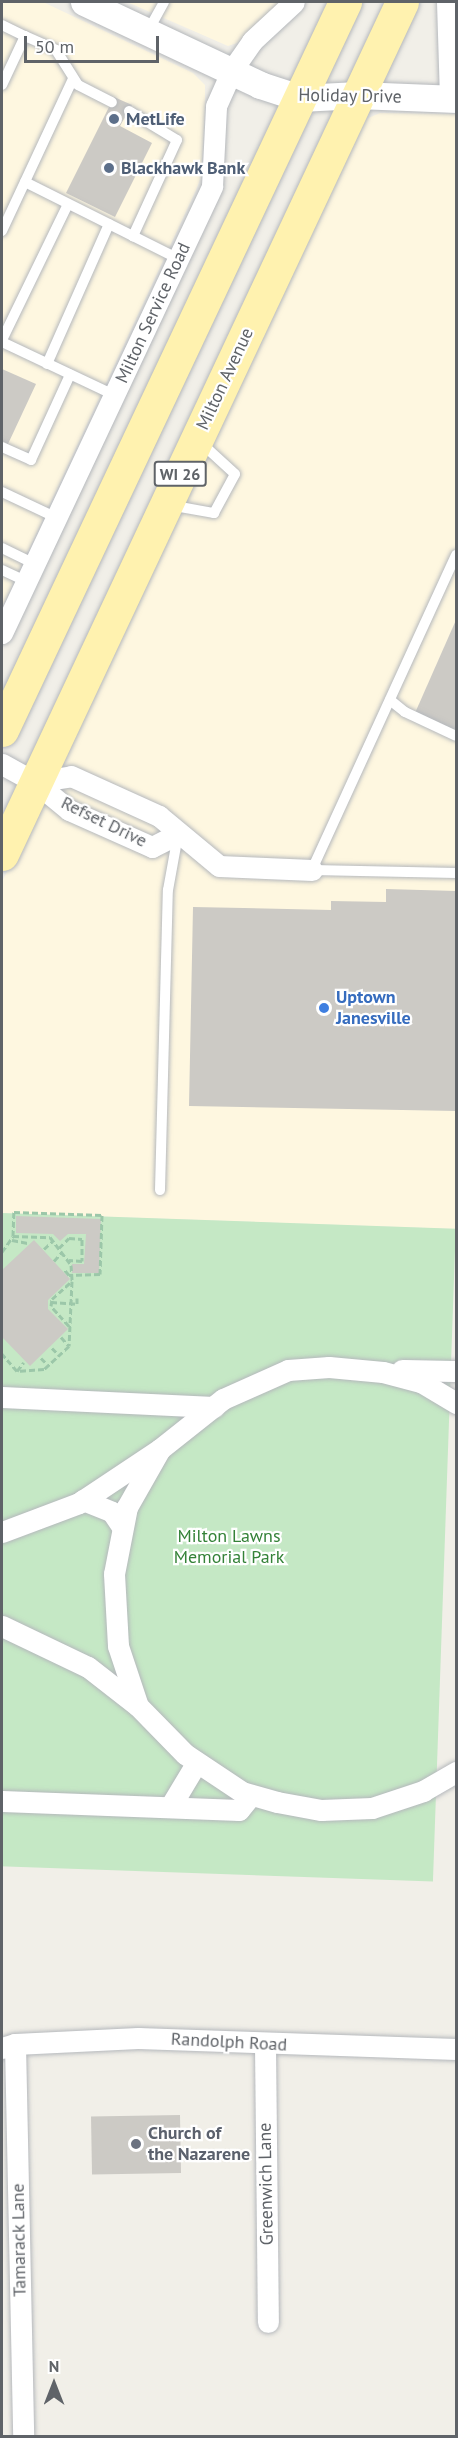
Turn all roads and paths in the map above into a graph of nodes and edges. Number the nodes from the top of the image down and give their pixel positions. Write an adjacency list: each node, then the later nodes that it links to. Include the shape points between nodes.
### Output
1 (84, 2): 8 (street, Holiday Drive)
2 (164, 2): 8 (lane)
3 (294, 2): 10 (street, Milton Service Road, via 252,41)
4 (345, 2): 14 (main road, WI 26)
5 (402, 2): 13 (main road, Milton Avenue / WI 26)
6 (447, 2): 15 (street)
7 (2, 25): 9 (lane)
8 (148, 31): 10 (street, Holiday Drive)
9 (25, 36): 11 (lane, via 56,50); 12 (lane)
10 (232, 70): 14 (street, Holiday Drive, via 260,85); 23 (street, Milton Service Road, via 216,106 212,186)
11 (73, 79): 16 (lane); 18 (lane)
12 (2, 85)
13 (358, 95): 14 (street, Holiday Drive); 15 (street, Holiday Drive); 28 (main road, Milton Avenue / WI 26)
14 (300, 98): 39 (main road, WI 26)
15 (453, 99)
16 (112, 102)
17 (129, 111): 22 (lane, via 177,140)
18 (25, 182): 19 (lane); 21 (lane)
19 (69, 204): 20 (lane); 24 (lane)
20 (109, 224): 22 (lane); 25 (lane)
21 (2, 231)
22 (133, 236): 23 (lane)
23 (179, 258): 27 (street, Milton Service Road)
24 (2, 341): 25 (lane)
25 (46, 364): 26 (lane)
26 (70, 375): 27 (lane); 29 (lane, via 31,460)
27 (114, 396): 32 (street, Milton Service Road)
28 (197, 438): 31 (main road, Milton Avenue / WI 26); 31 (lane, via 235,474 214,513)
29 (2, 447)
30 (2, 492): 32 (lane)
31 (165, 505): 42 (main road, Milton Avenue / WI 26)
32 (57, 518): 36 (street, Milton Service Road)
33 (2, 548): 36 (lane)
34 (456, 555): 38 (lane)
35 (2, 570): 36 (lane)
36 (31, 573): 37 (street, Milton Service Road)
37 (2, 633)
38 (390, 700): 40 (lane, via 405,712); 45 (lane)
39 (2, 730)
40 (456, 736)
41 (2, 764): 42 (street, Refset Drive)
42 (35, 782): 43 (street, via 71,776 159,816); 43 (street, Refset Drive, via 69,810 152,847); 44 (main road, Milton Avenue / WI 26)
43 (178, 834): 45 (street, via 219,866); 47 (lane, via 168,890)
44 (2, 854)
45 (312, 870): 46 (lane)
46 (456, 873)
47 (160, 1190)
48 (13, 1238): 49 (path); 50 (path); 53 (path); 58 (path, via 14,1212 102,1215 99,1274)
49 (53, 1241): 51 (path); 52 (path)
50 (27, 1243)
51 (58, 1248): 54 (path); 55 (path, via 69,1238 82,1239 82,1261)
52 (44, 1250)
53 (2, 1252)
54 (62, 1252): 55 (path); 56 (path)
55 (68, 1260): 58 (path)
56 (54, 1261)
57 (64, 1269): 58 (path)
58 (71, 1275): 59 (path)
59 (72, 1281): 61 (path); 62 (path)
60 (77, 1298): 63 (path)
61 (51, 1302): 62 (path); 65 (path)
62 (71, 1304): 63 (path); 65 (path)
63 (77, 1304): 64 (path)
64 (77, 1310)
65 (70, 1327): 67 (path)
66 (61, 1337): 67 (path)
67 (69, 1346): 70 (path)
68 (52, 1348): 70 (path)
69 (2, 1354): 75 (path)
70 (59, 1355): 73 (path)
71 (41, 1358): 73 (path)
72 (24, 1362): 75 (path)
73 (48, 1365): 75 (path)
74 (360, 1370): 76 (street); 78 (street, via 421,1382); 79 (street, via 288,1370 253,1384)
75 (17, 1371)
76 (456, 1371)
77 (2, 1396): 79 (street)
78 (456, 1403)
79 (214, 1407): 80 (street)
80 (160, 1449): 81 (street); 82 (street, via 139,1480)
81 (83, 1500): 82 (street, via 112,1512); 83 (street)
82 (122, 1527): 85 (street, via 114,1574 118,1646)
83 (2, 1532)
84 (2, 1626): 85 (street, via 88,1667)
85 (138, 1706): 86 (street)
86 (197, 1762): 88 (street); 90 (street)
87 (456, 1772): 88 (street, via 423,1791 372,1808 321,1810)
88 (251, 1795): 90 (street, via 239,1810)
89 (2, 1801): 90 (street)
90 (170, 1807)
91 (265, 2045): 92 (street, Randolph Road, via 138,2038); 93 (street, Randolph Road); 94 (street, Greenwich Lane)
92 (8, 2046): 95 (street, Tamarack Lane)
93 (456, 2049)
94 (268, 2322)
95 (23, 2436)

